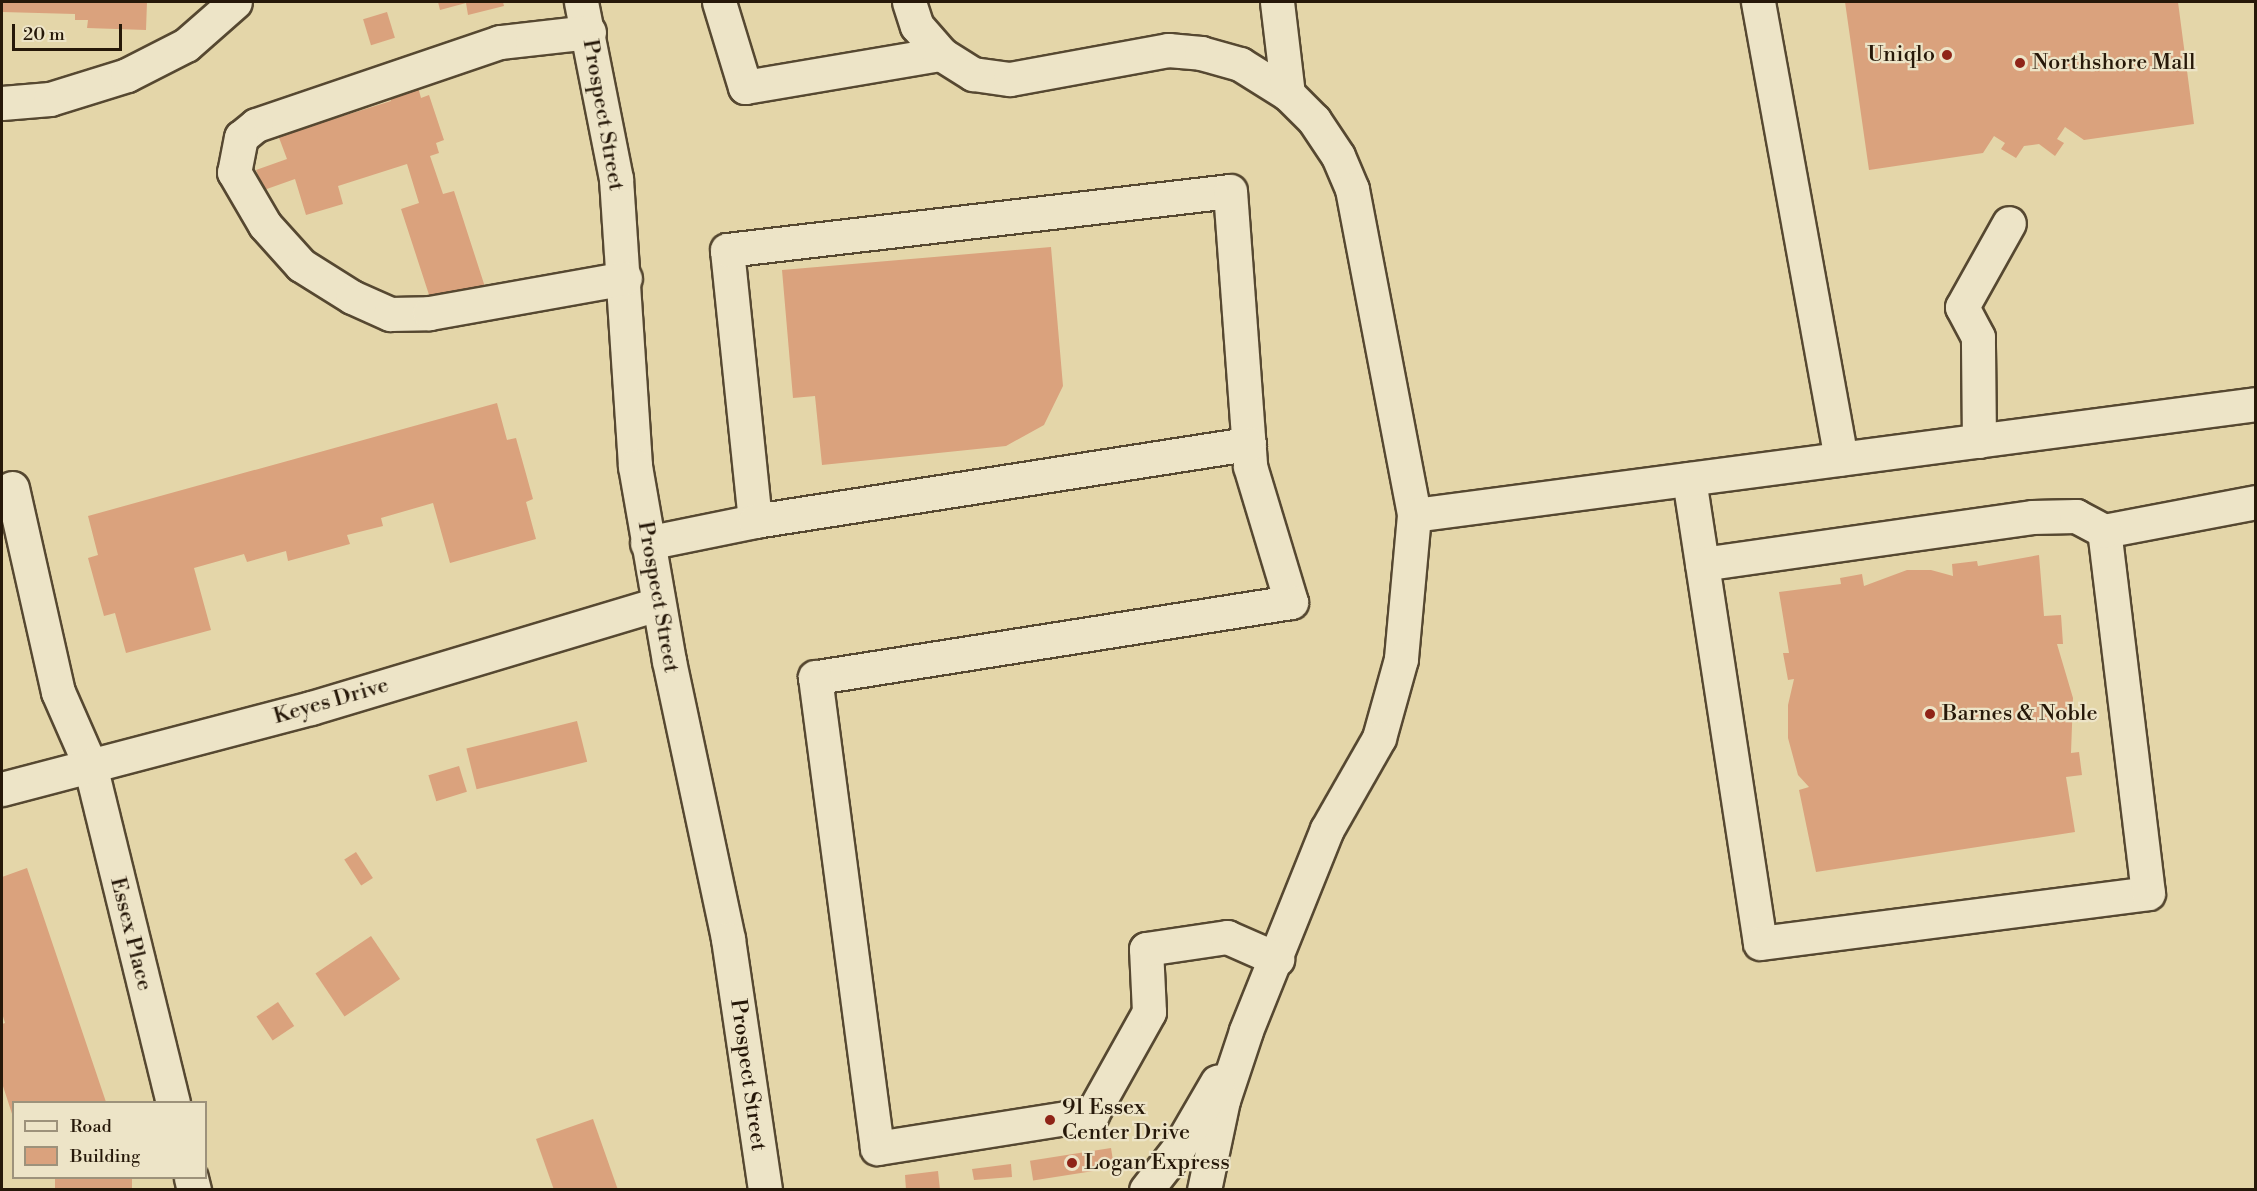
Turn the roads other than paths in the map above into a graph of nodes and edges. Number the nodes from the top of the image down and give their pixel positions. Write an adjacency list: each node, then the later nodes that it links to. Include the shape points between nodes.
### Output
1 (235, 2): 9 (street, via 186,45 127,75 50,99)
2 (719, 2): 7 (street, via 745,87)
3 (909, 2): 7 (street, via 917,26)
4 (1277, 2): 8 (street)
5 (1758, 2): 15 (street)
6 (585, 17): 11 (street, Prospect Street, via 616,179); 11 (street, via 256,125 241,137 234,172 265,225 301,265 352,297 390,314 429,314)
7 (941, 54): 8 (street, via 973,74 1010,79 1168,50 1201,53 1240,64)
8 (1288, 94): 19 (street, via 1314,120 1338,156 1352,189)
9 (2, 103)
10 (2009, 223): 13 (street, via 1962,307 1978,337)
11 (626, 278): 22 (street, Prospect Street, via 636,466)
12 (2256, 404): 13 (street)
13 (1978, 441): 15 (street)
14 (1249, 444): 20 (street); 20 (street, via 1230,191 727,250); 27 (street, via 1250,466 1291,602 815,677 877,1148 1092,1114 1149,1012 1146,949 1172,945 1179,939 1227,937)
15 (1841, 459): 16 (street)
16 (1689, 479): 19 (street); 23 (street)
17 (12, 488): 25 (street, Essex Place, via 58,692)
18 (2256, 502): 21 (street)
19 (1414, 514): 27 (street, via 1409,599 1391,701 1379,738 1328,829)
20 (755, 521): 22 (street)
21 (2104, 531): 23 (street, via 2076,516 2032,517); 23 (street, via 2148,893 1760,943)
22 (647, 543): 24 (street, Prospect Street)
23 (1702, 564)
24 (658, 604): 25 (street, Keyes Drive, via 311,708); 30 (street, Prospect Street, via 728,939)
25 (90, 765): 26 (street, Keyes Drive); 29 (street, Essex Place)
26 (2, 789)
27 (1277, 959): 28 (street)
28 (1246, 1031): 31 (street, via 1178,1149); 32 (street, via 1223,1100)
29 (172, 1101)
30 (765, 1190)
31 (1146, 1190)
32 (1204, 1190)

